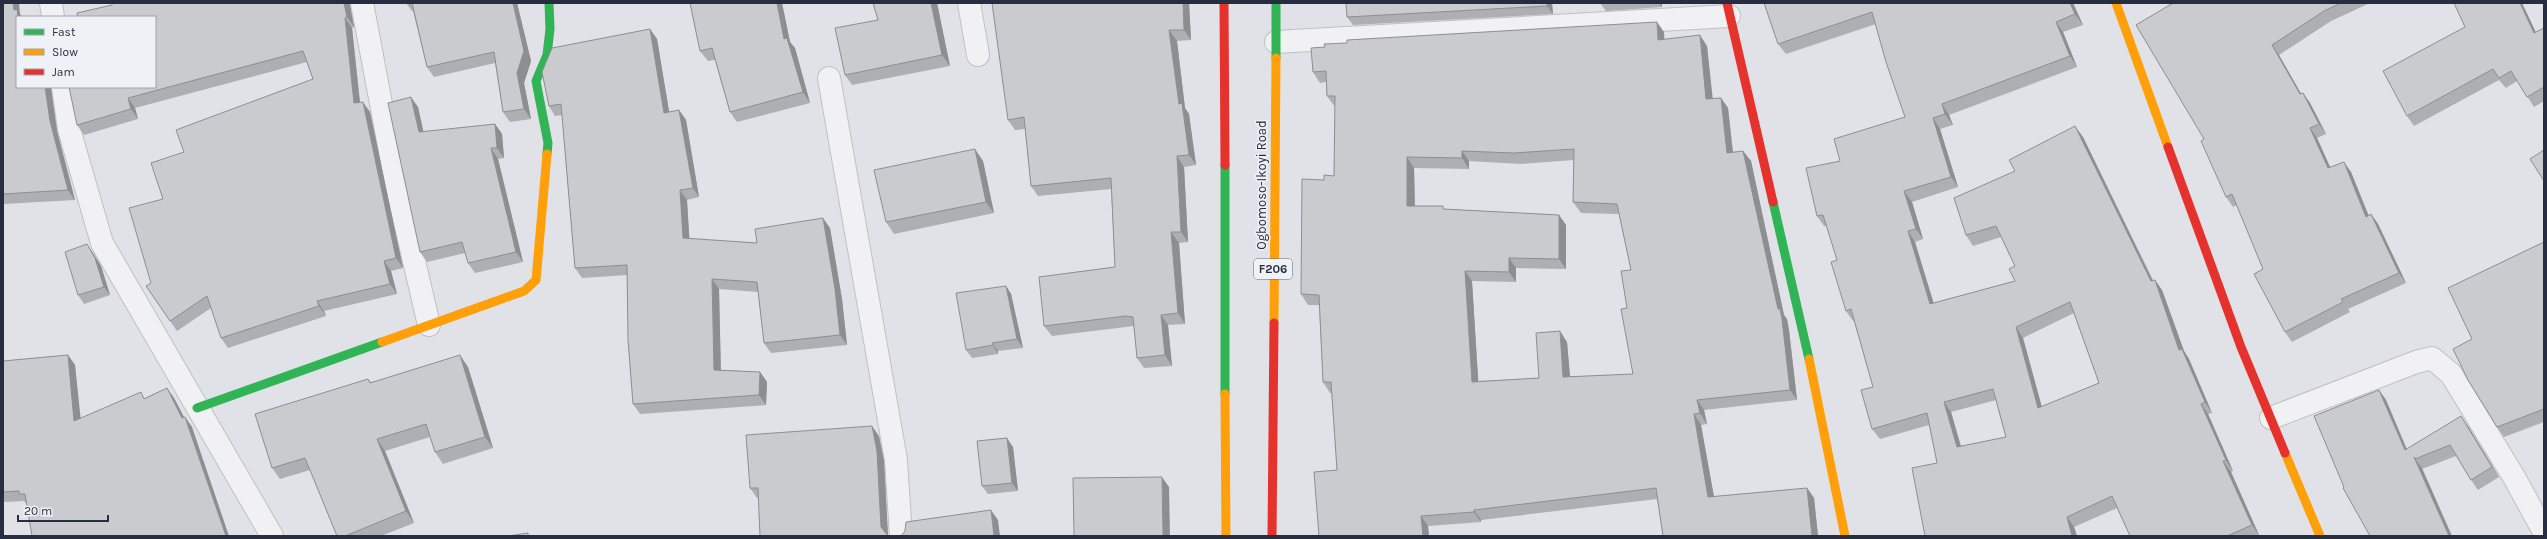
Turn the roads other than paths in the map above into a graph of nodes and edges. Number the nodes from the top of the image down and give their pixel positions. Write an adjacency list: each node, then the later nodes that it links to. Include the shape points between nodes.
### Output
1 (51, 3): 9 (street)
2 (362, 3): 14 (street, via 397,188)
3 (549, 3): 14 (street, via 547,55 536,81 548,143 536,280 524,291)
4 (969, 3): 11 (street)
5 (1224, 3): 20 (street)
6 (1276, 3): 10 (street, Ogbomoso-Ikoyi Road / F206)
7 (2116, 3): 16 (street, via 2241,347)
8 (1728, 10): 10 (street); 22 (street, via 1823,420)
9 (53, 16)
10 (1276, 42): 21 (street, Ogbomoso-Ikoyi Road / F206)
11 (978, 56)
12 (829, 78): 19 (street, via 896,460)
13 (63, 88): 15 (street, via 70,129 102,243)
14 (429, 325): 15 (street)
15 (197, 408): 18 (street)
16 (2271, 418): 17 (street, via 2432,358 2451,374 2514,477); 23 (street)
17 (2544, 532)
18 (272, 536)
19 (901, 536)
20 (1226, 536)
21 (1272, 536)
22 (1844, 536)
23 (2320, 536)

